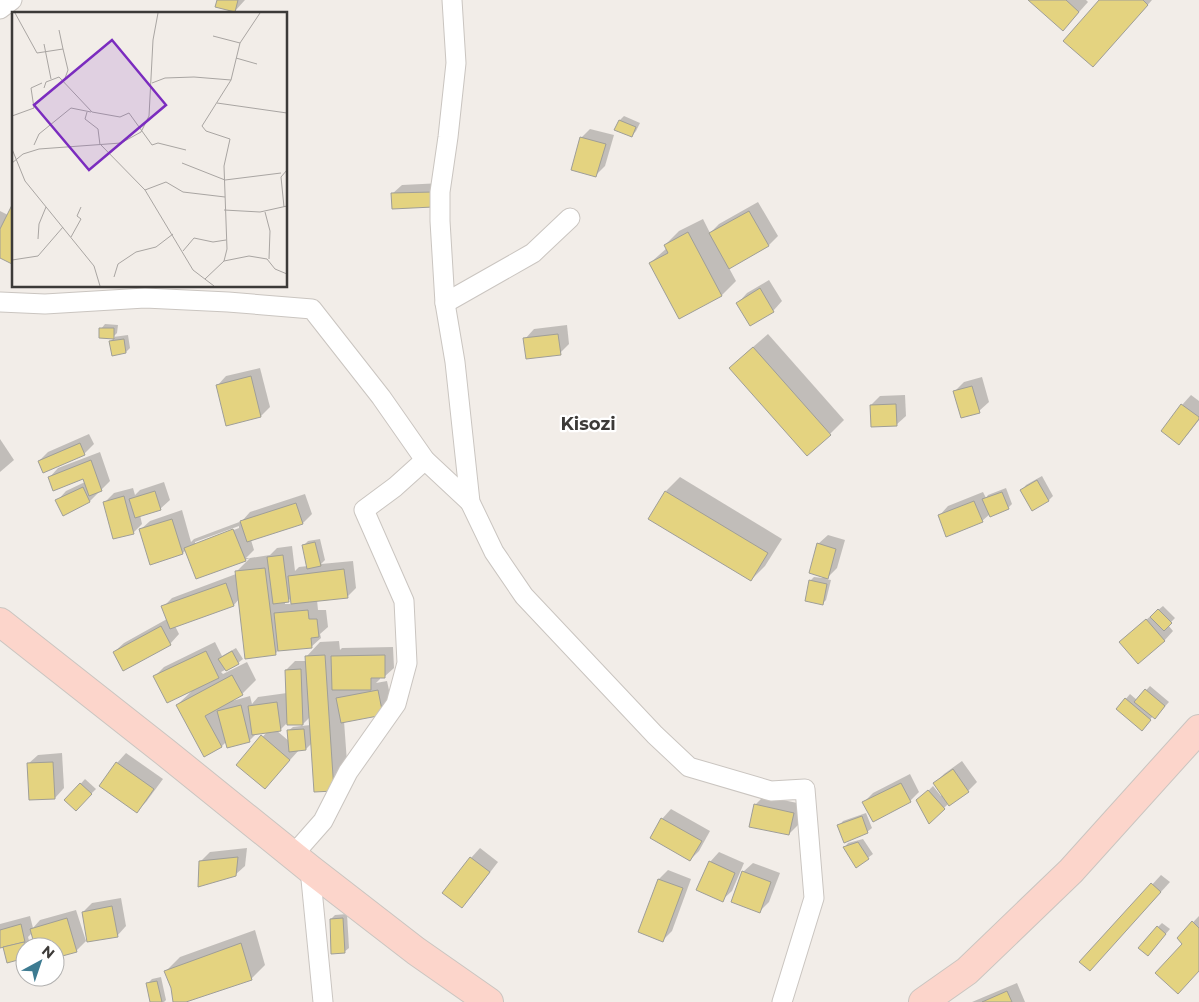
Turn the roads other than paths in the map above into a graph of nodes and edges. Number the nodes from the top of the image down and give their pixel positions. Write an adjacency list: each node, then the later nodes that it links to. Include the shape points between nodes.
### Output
1 (12, 0): 3 (street)
2 (458, 2): 6 (street, via 456,63 440,192)
3 (0, 9)
4 (570, 218): 6 (street, via 534,252)
5 (0, 302): 7 (street, via 45,304 145,298 312,309 381,397)
6 (445, 303): 8 (street, via 456,362)
7 (425, 460): 8 (street); 11 (street, via 364,510 404,601 407,663 396,704 348,772)
8 (470, 502): 14 (street, via 494,552 524,596 689,767 771,791 805,789 814,898)
9 (0, 622): 11 (street)
10 (1199, 729): 15 (street, via 1070,871 967,972)
11 (302, 862): 12 (street); 13 (street, via 416,951)
12 (323, 1002)
13 (489, 1002)
14 (782, 1002)
15 (923, 1002)

